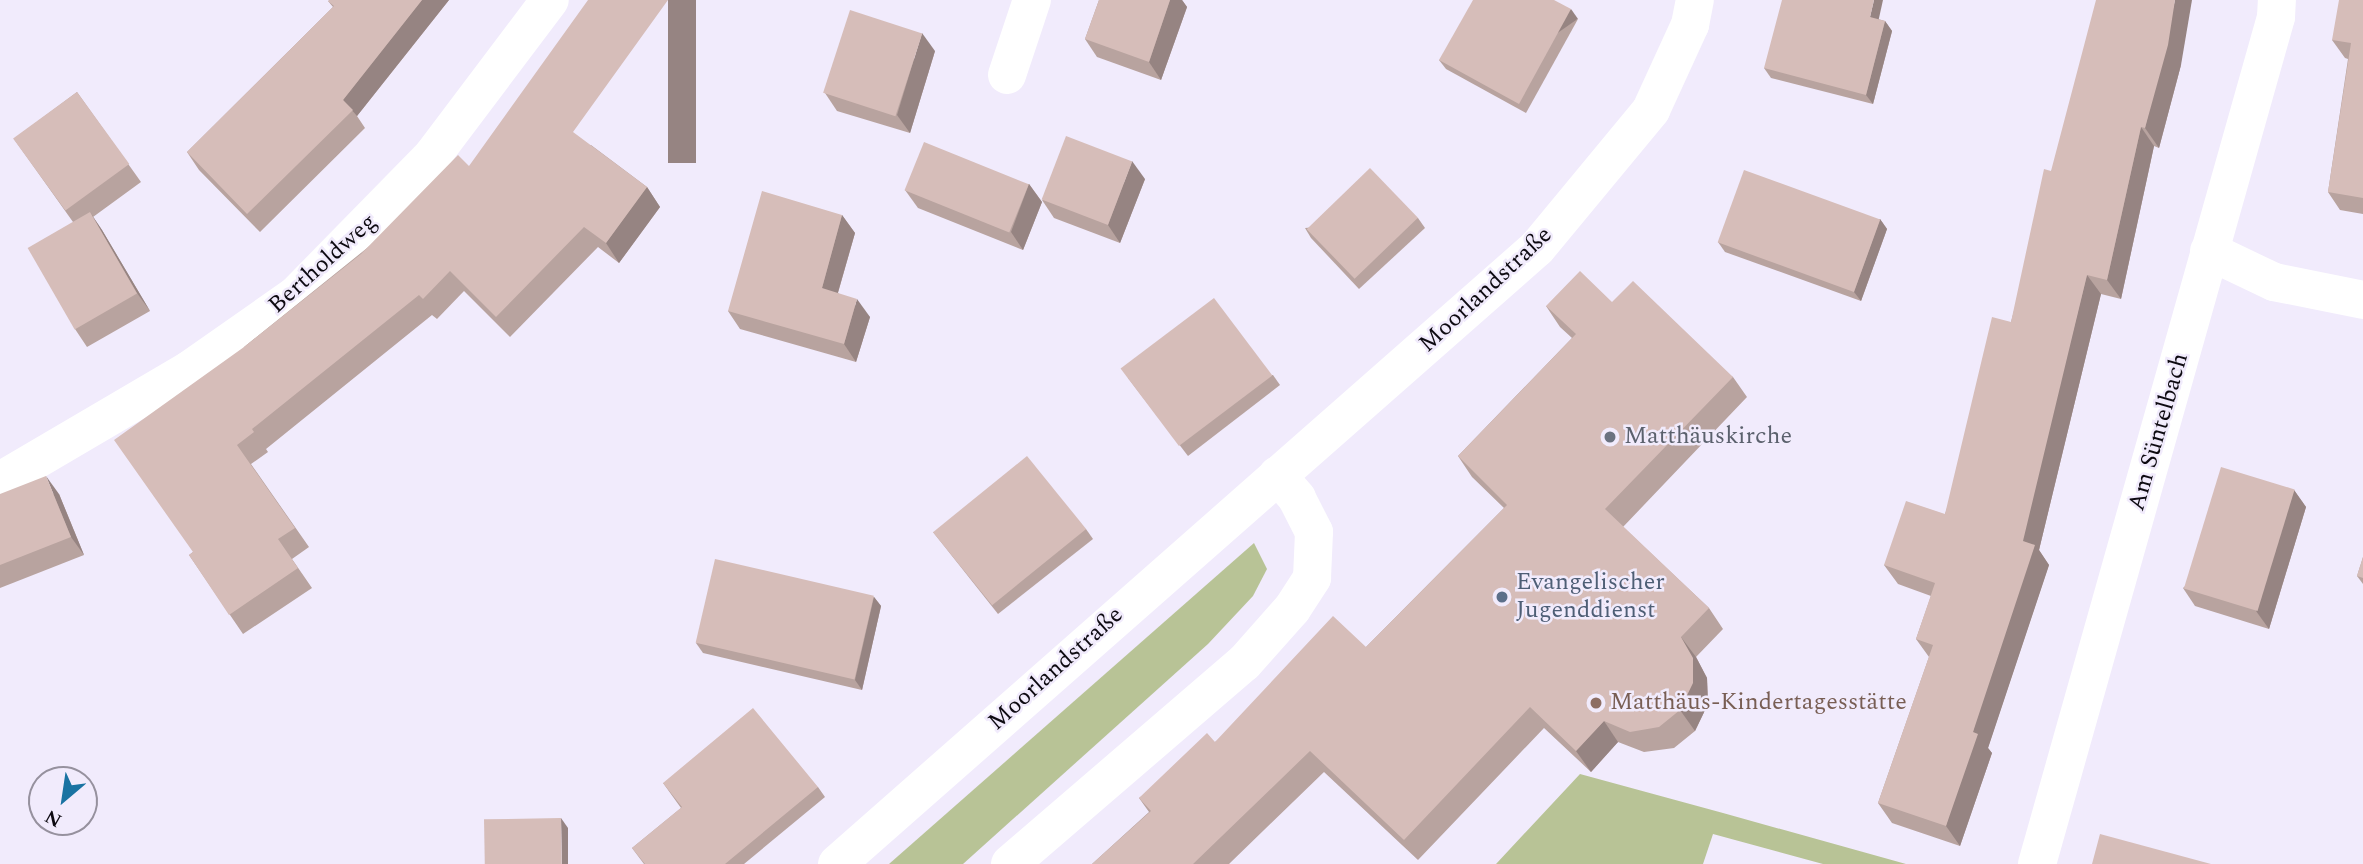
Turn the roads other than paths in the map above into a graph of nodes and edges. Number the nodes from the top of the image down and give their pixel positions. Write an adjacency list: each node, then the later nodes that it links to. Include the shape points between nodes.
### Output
1 (550, 0): 9 (street, Bertholdweg, via 433,155 296,295 189,370)
2 (1032, 0): 5 (street)
3 (1695, 0): 8 (street, Moorlandstraße, via 1690,24 1651,110 1537,248)
4 (2277, 0): 6 (street, Am Süntelbach)
5 (1007, 75)
6 (2210, 251): 7 (street, via 2274,282); 12 (street, Am Süntelbach)
7 (2363, 300)
8 (1277, 475): 10 (street, Moorlandstraße); 11 (street, via 1297,498 1314,532 1312,578 1292,609 1244,663)
9 (0, 481)
10 (837, 864)
11 (1010, 864)
12 (2037, 864)

